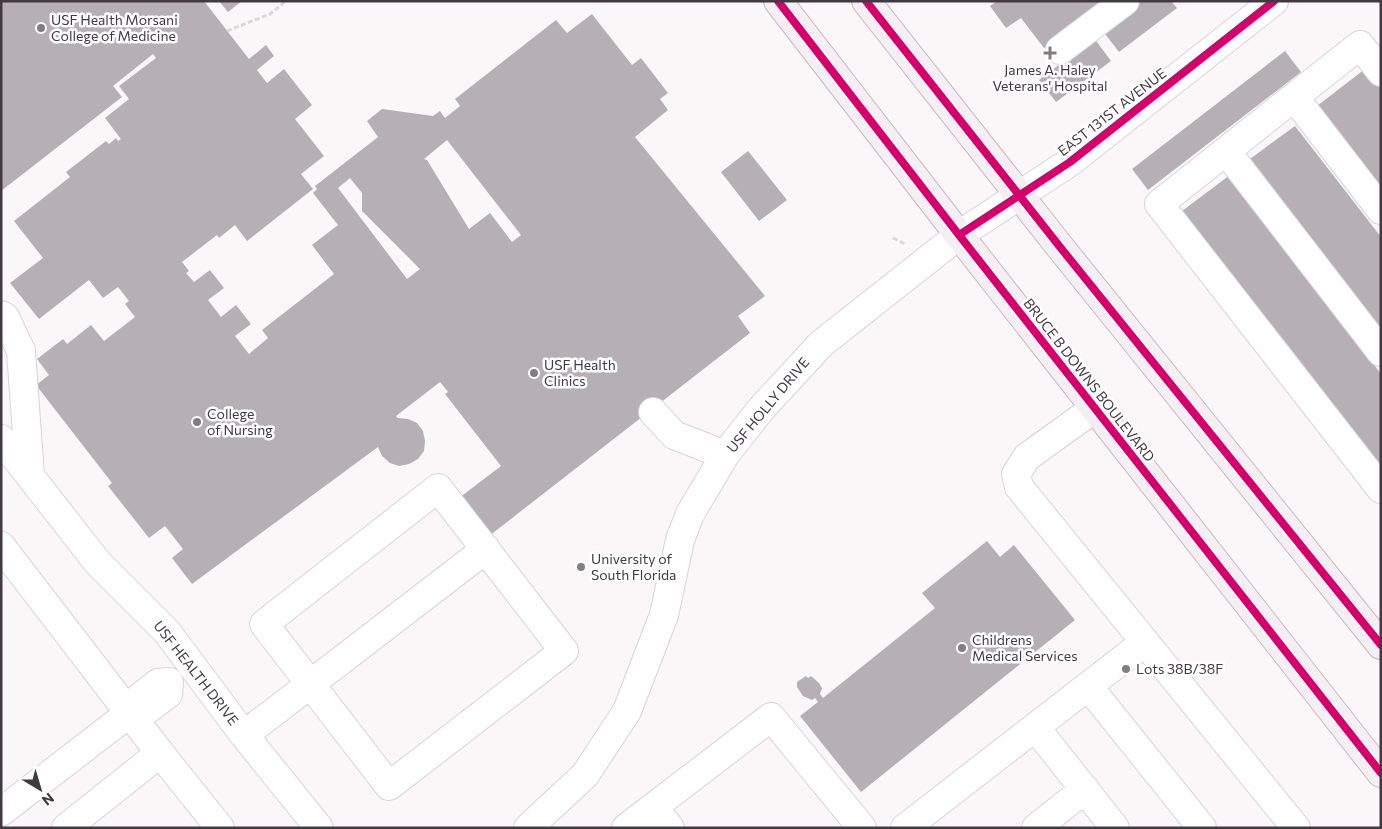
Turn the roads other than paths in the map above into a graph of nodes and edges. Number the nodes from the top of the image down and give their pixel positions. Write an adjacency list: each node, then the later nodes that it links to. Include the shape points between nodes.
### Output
1 (778, 1): 11 (main road, BRUCE B DOWNS BOULEVARD)
2 (866, 1): 9 (main road)
3 (1125, 1): 5 (street)
4 (1274, 1): 9 (street, EAST 131ST AVENUE, via 1070,162)
5 (1060, 50)
6 (1381, 72): 7 (street, via 1360,46)
7 (1294, 97): 8 (street); 10 (street)
8 (1226, 151): 13 (street); 19 (street, via 1158,204)
9 (1020, 195): 11 (street, EAST 131ST AVENUE); 23 (main road)
10 (1381, 210)
11 (959, 235): 14 (main road, BRUCE B DOWNS BOULEVARD); 17 (street, USF HOLLY DRIVE, via 821,344 761,409)
12 (1, 315): 18 (street, via 22,351)
13 (1381, 352)
14 (1095, 408): 22 (street, via 1027,457 1016,474 1019,487); 31 (main road, BRUCE B DOWNS BOULEVARD)
15 (652, 412): 17 (street, via 674,435)
16 (1, 439): 18 (street, USF HEALTH DRIVE)
17 (725, 455): 38 (street, USF HOLLY DRIVE, via 690,514 680,540 664,615 627,711 585,775)
18 (30, 476): 24 (street, USF HEALTH DRIVE, via 98,563 167,632)
19 (1381, 489)
20 (1, 546): 27 (street)
21 (486, 549): 25 (street); 25 (street, via 438,488 264,624); 25 (street, via 564,651 390,786)
22 (1145, 642): 26 (street); 46 (street)
23 (1381, 645)
24 (190, 664): 27 (street, via 169,682 168,694 148,709); 29 (street, USF HEALTH DRIVE)
25 (310, 684): 29 (street)
26 (1088, 686): 28 (street); 45 (street)
27 (135, 709): 30 (street); 34 (street)
28 (1035, 727): 32 (street); 42 (street)
29 (244, 736): 37 (street, USF HEALTH DRIVE)
30 (160, 752): 35 (street); 36 (street)
31 (1381, 773)
32 (1084, 789): 43 (street); 44 (street)
33 (653, 807): 39 (street); 40 (street); 41 (street, via 771,717)
34 (1, 812)
35 (66, 828)
36 (220, 828)
37 (319, 828)
38 (528, 828)
39 (626, 828)
40 (670, 828)
41 (862, 828)
42 (905, 828)
43 (1036, 828)
44 (1115, 828)
45 (1202, 828)
46 (1296, 828)

